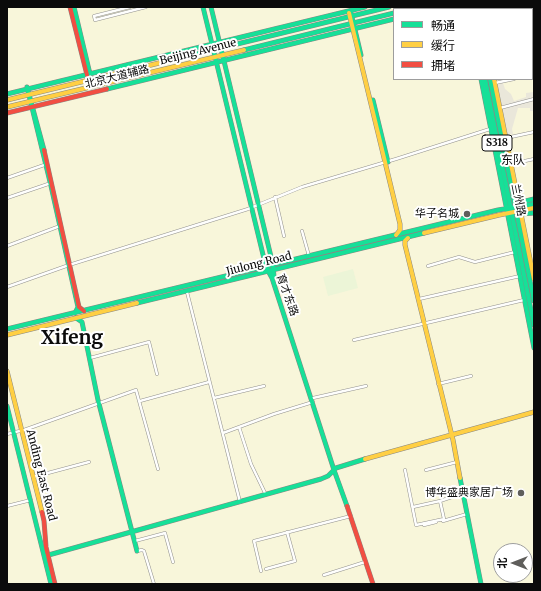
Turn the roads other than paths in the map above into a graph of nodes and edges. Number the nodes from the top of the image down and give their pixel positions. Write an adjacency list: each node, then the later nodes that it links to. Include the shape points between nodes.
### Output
1 (70, 7): 23 (main road)
2 (74, 7): 23 (main road)
3 (130, 7): 4 (street, via 94,16 95,20)
4 (146, 7)
5 (203, 7): 16 (main road, 育才东路)
6 (212, 7): 15 (main road, 育才东路)
7 (365, 7): 9 (main road, 北京大道辅路)
8 (389, 7): 11 (main road, Beijing Avenue)
9 (349, 11): 11 (main road); 15 (main road, 北京大道辅路)
10 (393, 13): 13 (main road, Beijing Avenue)
11 (351, 16): 13 (main road); 17 (main road, Beijing Avenue)
12 (393, 19): 14 (main road, 北京大道辅路)
13 (352, 23): 14 (main road); 19 (main road, Beijing Avenue)
14 (354, 29): 21 (main road, 北京大道辅路); 43 (main road)
15 (220, 42): 16 (main road, 北京大道辅路); 17 (main road, 育才东路)
16 (212, 44): 18 (main road, 育才东路); 23 (main road, 北京大道辅路)
17 (221, 48): 18 (main road, Beijing Avenue); 19 (main road, 育才东路)
18 (213, 50): 20 (main road, 育才东路); 31 (main road, Beijing Avenue)
19 (223, 55): 20 (main road, Beijing Avenue); 21 (main road, 育才东路)
20 (214, 57): 22 (main road, 育才东路); 34 (main road, Beijing Avenue)
21 (224, 60): 22 (main road, 北京大道辅路); 51 (main road, 育才东路)
22 (216, 62): 36 (main road, 北京大道辅路); 53 (main road, 育才东路)
23 (88, 74): 29 (main road, 北京大道辅路)
24 (481, 80): 39 (main road)
25 (485, 80): 55 (main road, 兰州路 / S318)
26 (490, 80): 55 (main road, 兰州路 / S318)
27 (504, 80): 28 (street)
28 (494, 81): 37 (main road)
29 (28, 89): 30 (main road, 北京大道辅路); 31 (main road)
30 (7, 94)
31 (29, 94): 33 (main road, Beijing Avenue); 34 (main road)
32 (534, 99): 37 (street)
33 (7, 100)
34 (31, 102): 35 (main road, Beijing Avenue); 36 (main road)
35 (7, 107)
36 (32, 107): 38 (main road, 北京大道辅路); 44 (main road)
37 (500, 108): 41 (main road)
38 (7, 113)
39 (490, 129): 43 (street); 55 (main road)
40 (534, 132): 41 (street)
41 (506, 138): 45 (main road)
42 (534, 159): 45 (street)
43 (387, 162): 48 (street); 59 (main road, via 402,227); 60 (main road, via 400,224 400,230)
44 (47, 164): 46 (street); 47 (main road)
45 (511, 164): 55 (main road)
46 (7, 178)
47 (51, 183): 49 (street); 57 (main road)
48 (275, 197): 51 (street); 61 (street)
49 (7, 198)
50 (534, 199): 55 (main road)
51 (259, 204): 53 (street); 68 (main road, 育才东路)
52 (534, 204): 55 (main road)
53 (251, 207): 67 (street); 70 (main road, 育才东路)
54 (534, 208): 55 (main road)
55 (514, 209): 56 (main road); 59 (main road, Jiulong Road); 62 (main road, Jiulong Road); 65 (main road); 74 (main road); 79 (main road, 兰州路 / S318); 85 (main road, 兰州路 / S318)
56 (534, 213)
57 (60, 226): 64 (street); 67 (main road)
58 (302, 230): 66 (street)
59 (409, 232): 60 (main road, Jiulong Road)
60 (395, 235): 66 (main road, Jiulong Road)
61 (284, 236)
62 (410, 237): 63 (main road, Jiulong Road); 77 (main road, via 405,241 405,245)
63 (396, 240): 71 (main road, Jiulong Road); 77 (main road, via 404,246)
64 (7, 246)
65 (515, 252): 69 (street, via 475,262 459,257); 73 (main road)
66 (309, 256): 68 (main road, Jiulong Road)
67 (69, 265): 75 (street); 80 (main road, via 79,307); 81 (main road, via 78,307)
68 (273, 265): 70 (main road, Jiulong Road); 71 (main road, 育才东路)
69 (428, 266)
70 (266, 267): 72 (main road, 育才东路); 80 (main road, Jiulong Road)
71 (274, 270): 72 (main road, Jiulong Road); 99 (main road, 育才东路, via 274,277)
72 (268, 272): 76 (main road, Jiulong Road); 99 (main road, 育才东路)
73 (520, 276): 77 (street); 78 (main road)
74 (534, 279)
75 (7, 287)
76 (187, 291): 82 (main road, Jiulong Road); 94 (street)
77 (417, 299): 84 (main road)
78 (524, 300): 84 (street); 89 (main road)
79 (534, 301)
80 (84, 311): 81 (main road, Jiulong Road)
81 (75, 313): 86 (main road, Jiulong Road)
82 (85, 316): 83 (main road, Jiulong Road); 90 (main road, via 83,320)
83 (76, 318): 87 (main road, Jiulong Road); 90 (main road, via 82,322)
84 (423, 324): 88 (street); 95 (main road)
85 (534, 325)
86 (7, 329)
87 (7, 335)
88 (354, 340)
89 (534, 348)
90 (90, 358): 92 (street, via 149,342); 101 (main road)
91 (7, 371): 105 (main road, Anding East Road)
92 (157, 374)
93 (471, 376): 95 (street)
94 (209, 382): 98 (street); 100 (street)
95 (438, 384): 108 (main road)
96 (264, 386): 98 (street)
97 (366, 386): 99 (street)
98 (214, 398): 107 (street)
99 (313, 400): 104 (street); 114 (main road, 育才东路)
100 (140, 401): 101 (street, via 136,390); 111 (street)
101 (100, 404): 105 (street); 126 (main road)
102 (7, 406): 106 (main road, Anding East Road)
103 (534, 413): 108 (main road)
104 (239, 427): 107 (street); 116 (street, via 251,464)
105 (21, 430): 106 (street); 115 (main road, Anding East Road)
106 (10, 433): 118 (main road, Anding East Road)
107 (223, 433): 120 (street)
108 (451, 435): 110 (main road); 114 (main road, via 344,465)
109 (89, 462): 115 (street)
110 (457, 462): 113 (street); 123 (main road)
111 (158, 469)
112 (405, 470): 122 (street)
113 (426, 470)
114 (335, 471): 120 (main road, via 322,479); 124 (main road, 育才东路); 139 (main road, 育才东路)
115 (33, 477): 130 (main road, Anding East Road, via 44,521)
116 (265, 493)
117 (452, 497): 119 (street)
118 (31, 500): 121 (street); 130 (main road, Anding East Road)
119 (440, 501): 122 (street); 122 (street, via 444,519 416,525)
120 (240, 502): 126 (main road)
121 (7, 506)
122 (413, 507)
123 (467, 514): 125 (street); 140 (main road)
124 (351, 516): 127 (street); 132 (main road, 育才东路)
125 (424, 526)
126 (132, 532): 128 (main road); 130 (main road)
127 (287, 532): 133 (street, via 295,561); 134 (street, via 254,541)
128 (135, 541): 129 (main road); 131 (street, via 165,533)
129 (138, 551): 138 (street, via 144,551)
130 (46, 556): 136 (main road, Anding East Road); 137 (main road, Anding East Road)
131 (172, 562)
132 (365, 562): 135 (street); 139 (main road, 育才东路)
133 (266, 569)
134 (261, 571)
135 (324, 575)
136 (51, 584)
137 (55, 584)
138 (154, 584)
139 (374, 584)
140 (480, 584)

